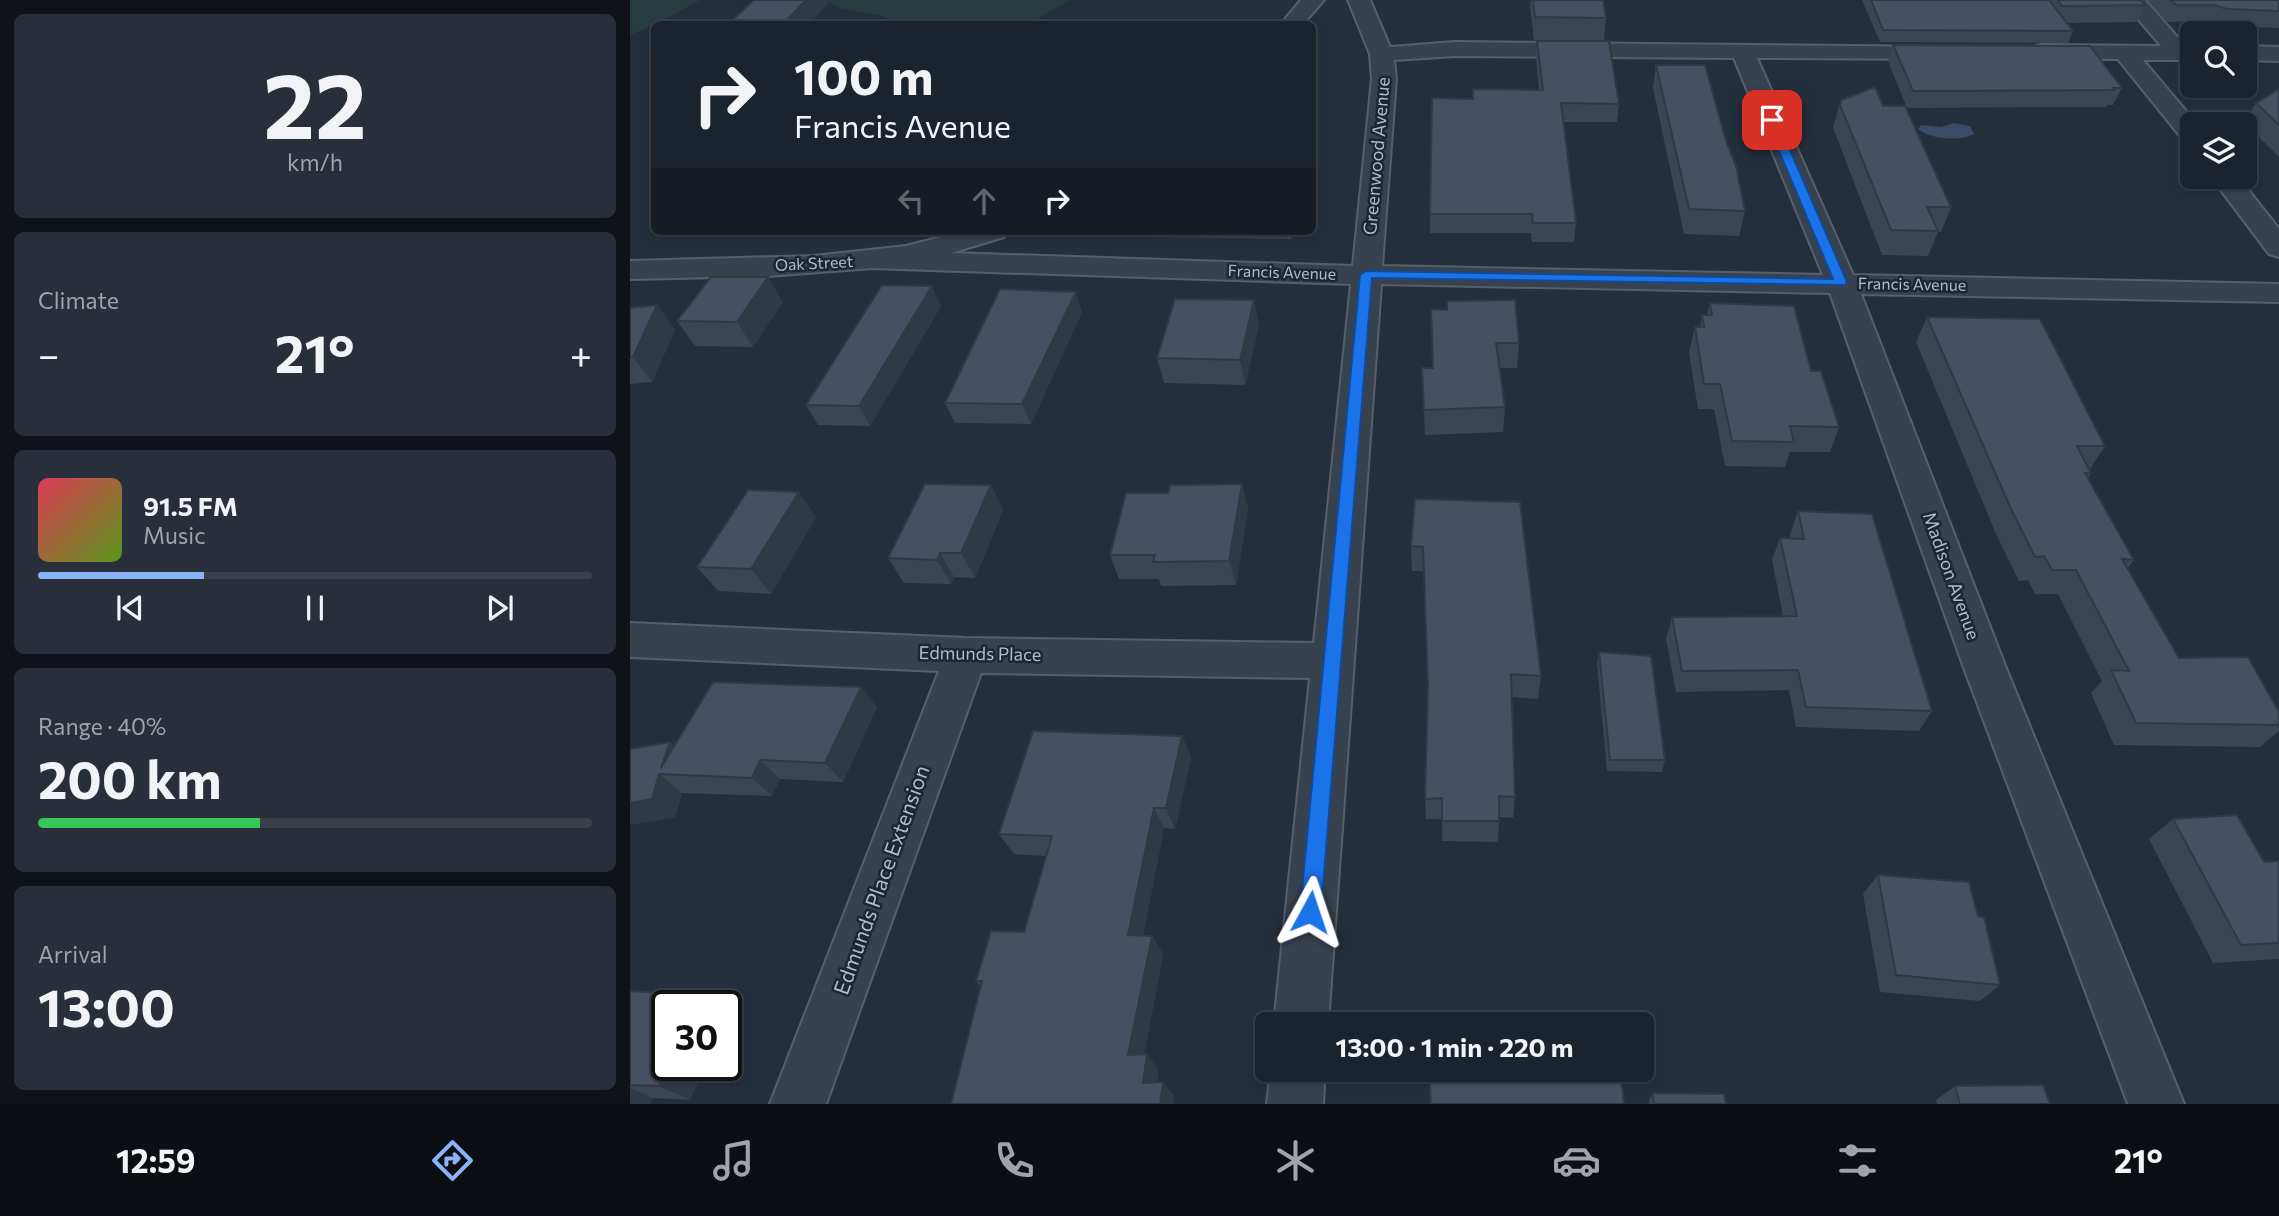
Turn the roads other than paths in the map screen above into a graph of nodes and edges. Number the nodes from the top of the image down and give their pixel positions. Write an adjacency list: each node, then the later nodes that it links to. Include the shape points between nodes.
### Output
1 (1313, 0): 4 (street)
2 (1359, 0): 11 (street)
3 (2133, 0): 5 (street)
4 (1295, 21)
5 (2180, 47)
6 (1742, 50): 7 (street, Greenwood Avenue); 11 (street, Greenwood Avenue, via 1455,49); 21 (street, Madison Avenue)
7 (1975, 52)
8 (2016, 52): 9 (street)
9 (2125, 53): 10 (street); 14 (street)
10 (2180, 53)
11 (1382, 54): 20 (street, Greenwood Avenue, via 1384,79)
12 (2257, 54): 13 (street)
13 (2279, 54)
14 (2180, 120)
15 (2233, 189): 17 (street)
16 (982, 235): 18 (street, Oak Street, via 941,249)
17 (2279, 248)
18 (874, 260): 19 (street, Oak Street); 20 (street, Francis Avenue)
19 (630, 270)
20 (1366, 275): 21 (street, Francis Avenue); 25 (street, Greenwood Avenue)
21 (1841, 282): 22 (street, Francis Avenue); 30 (street, Madison Avenue, via 1985,668)
22 (2279, 293)
23 (630, 640): 24 (street, Edmunds Place)
24 (966, 655): 25 (street, Edmunds Place); 28 (street, Edmunds Place Extension)
25 (1331, 661): 26 (street, Greenwood Avenue)
26 (1302, 1012)
27 (1296, 1082): 29 (street)
28 (798, 1104)
29 (1295, 1104)
30 (2156, 1104)

